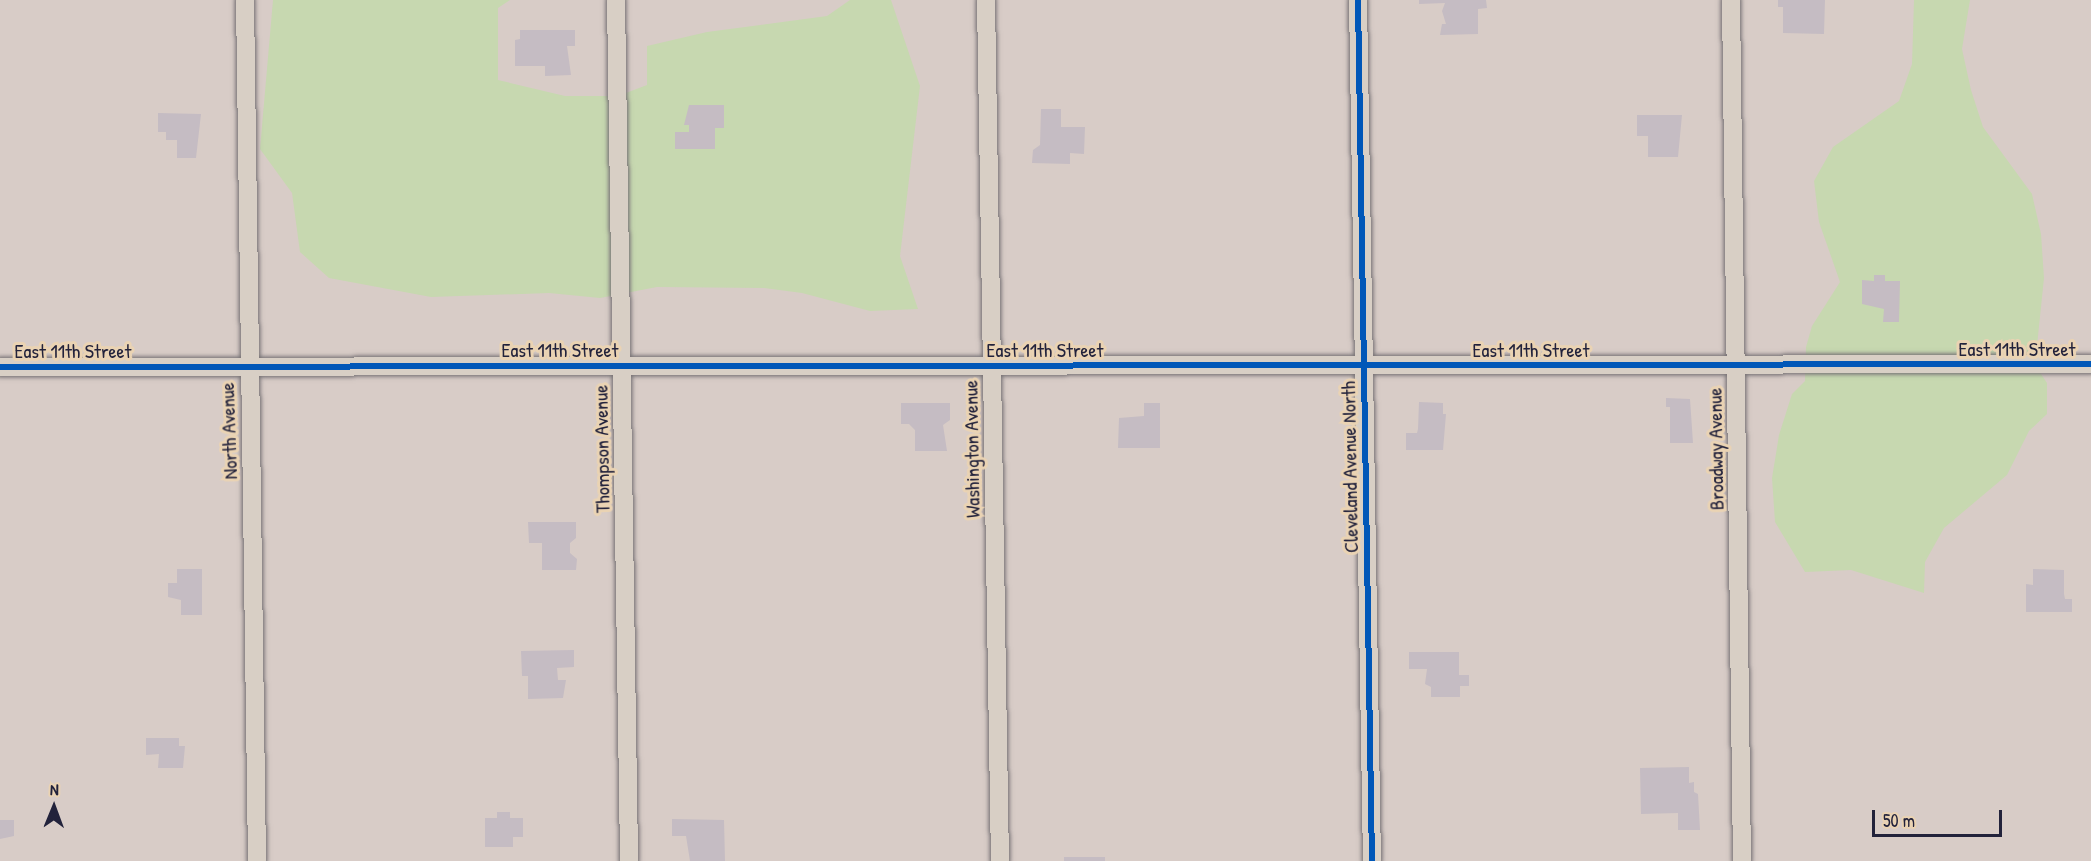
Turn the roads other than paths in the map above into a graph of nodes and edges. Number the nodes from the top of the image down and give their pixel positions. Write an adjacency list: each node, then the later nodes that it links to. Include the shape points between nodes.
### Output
1 (245, 0): 10 (street, North Avenue)
2 (616, 0): 11 (street, Thompson Avenue)
3 (987, 0): 7 (street, Washington Avenue)
4 (1358, 0): 8 (street, Cleveland Avenue North)
5 (1731, 0): 9 (street, Broadway Avenue)
6 (2091, 364): 9 (street, East 11th Street)
7 (992, 365): 8 (street, East 11th Street); 11 (street, East 11th Street); 15 (street, Washington Avenue)
8 (1364, 365): 9 (street, East 11th Street); 16 (street, Cleveland Avenue North)
9 (1736, 365): 17 (street, Broadway Avenue)
10 (249, 366): 11 (street, East 11th Street); 12 (street, East 11th Street); 13 (street, North Avenue)
11 (622, 366): 14 (street, Thompson Avenue)
12 (0, 367)
13 (257, 861)
14 (629, 861)
15 (1000, 861)
16 (1372, 861)
17 (1742, 861)

